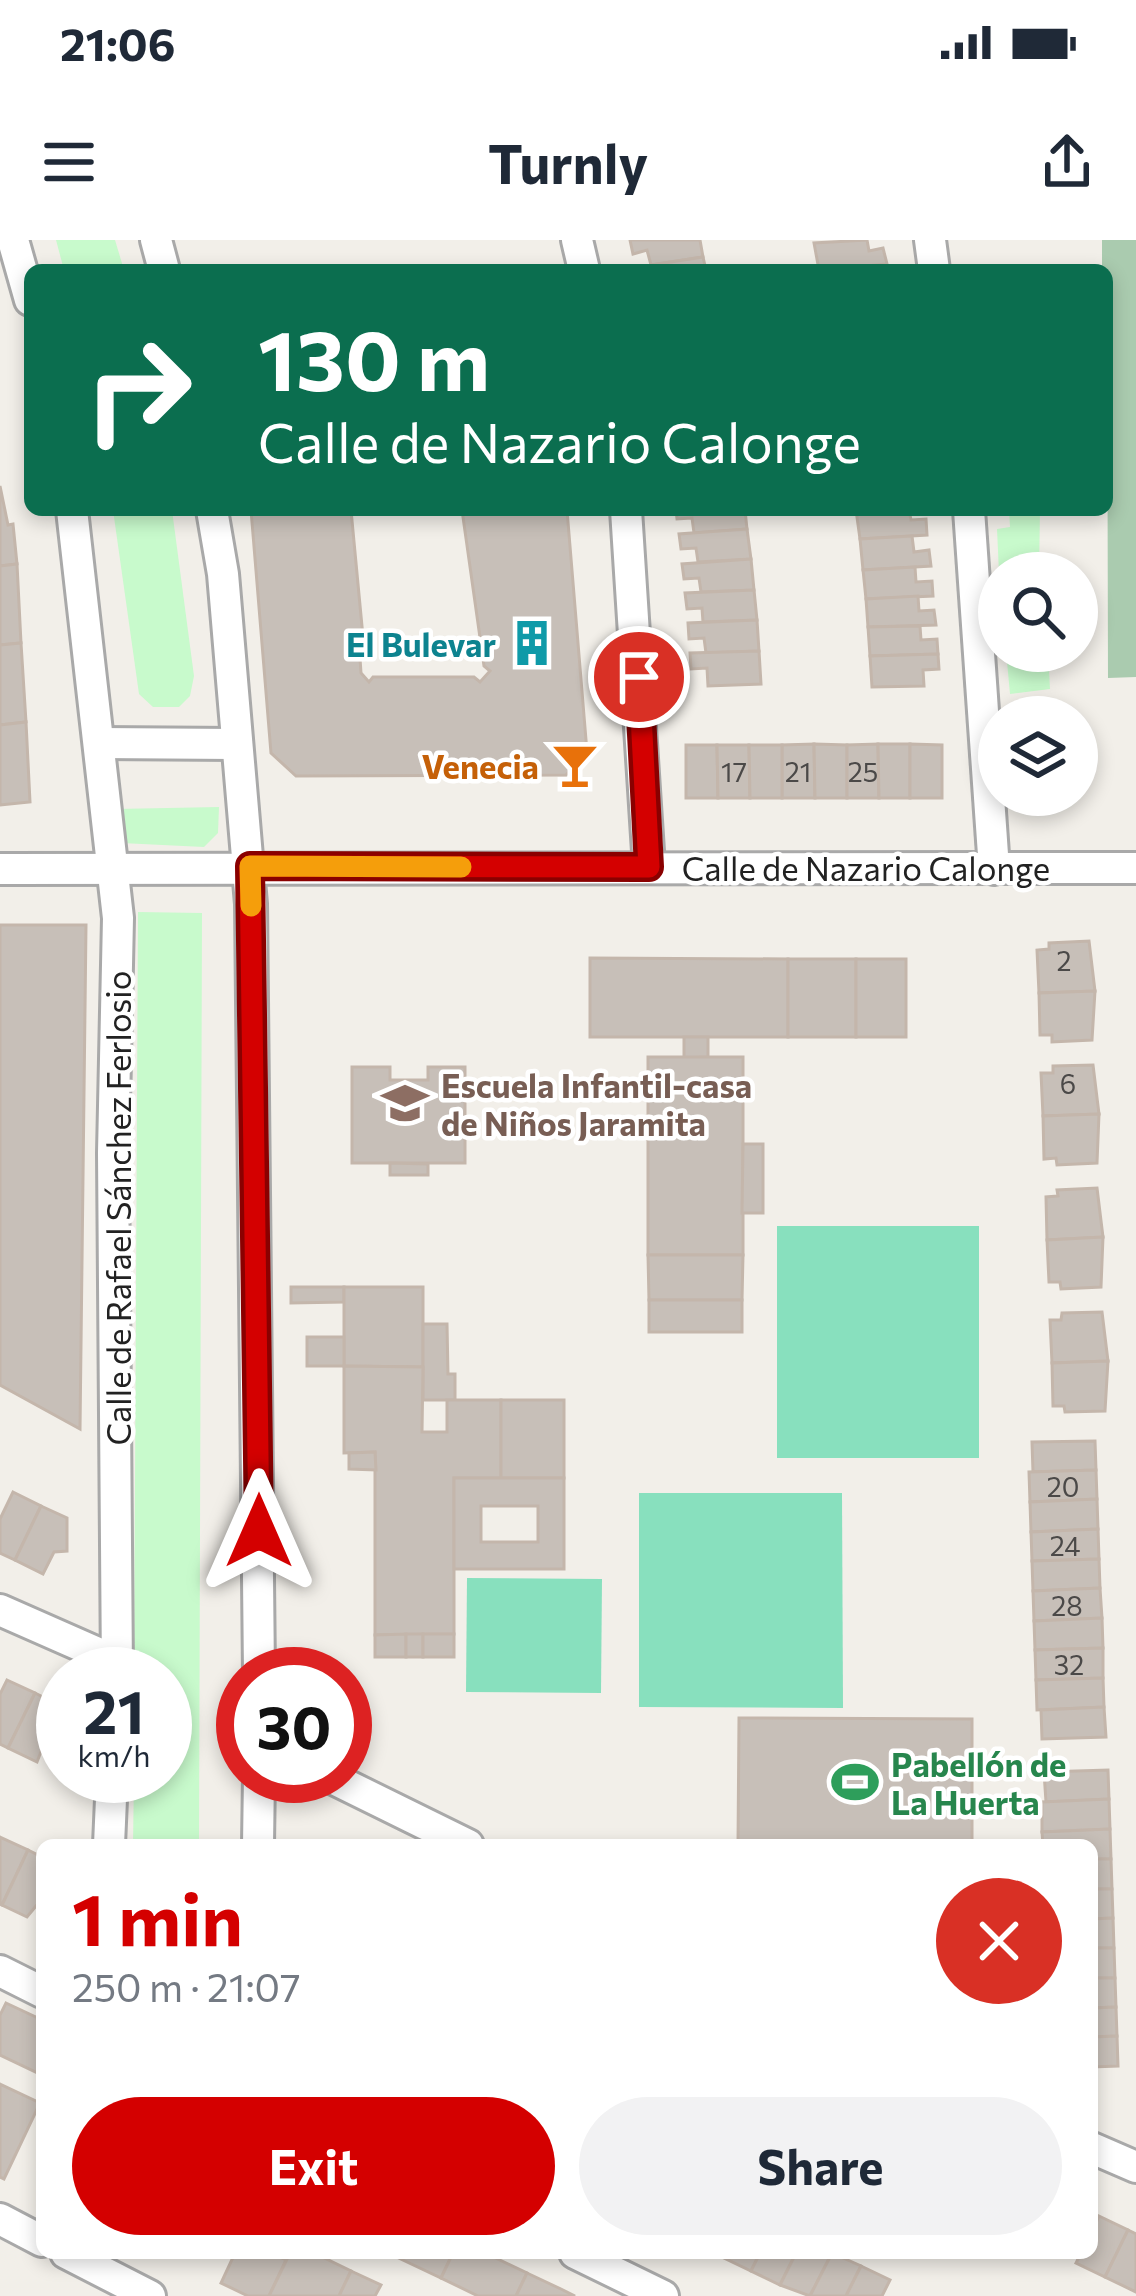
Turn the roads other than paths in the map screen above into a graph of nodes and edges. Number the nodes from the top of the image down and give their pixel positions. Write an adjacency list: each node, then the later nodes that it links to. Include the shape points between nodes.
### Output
1 (11, 257): 2 (street)
2 (24, 286)
3 (73, 516): 7 (street, Calle de Rafael Sánchez Ferlosio)
4 (213, 516): 8 (street)
5 (626, 516): 12 (street)
6 (969, 516): 16 (street)
7 (99, 742): 8 (street); 14 (street, Calle de Rafael Sánchez Ferlosio)
8 (235, 744): 10 (street)
9 (1136, 848): 11 (street, Calle de Nazario Calonge)
10 (250, 866): 12 (street, Calle de Nazario Calonge); 14 (street, Calle de Nazario Calonge); 20 (street)
11 (1084, 866): 15 (street, Calle de Nazario Calonge); 16 (street, Calle de Nazario Calonge)
12 (649, 867): 16 (street, Calle de Nazario Calonge)
13 (0, 868): 14 (street, Calle de Nazario Calonge)
14 (110, 868): 19 (street, Calle de Rafael Sánchez Ferlosio, via 118,918)
15 (1136, 868)
16 (994, 869)
17 (0, 1610): 18 (street)
18 (75, 1647)
19 (117, 1647)
20 (260, 1647)
21 (372, 1798): 26 (street)
22 (111, 1803): 24 (street)
23 (259, 1803): 25 (street)
24 (109, 1839)
25 (258, 1839)
26 (456, 1839)
27 (0, 1971): 28 (street)
28 (36, 1989)
29 (1098, 2151): 30 (street)
30 (1136, 2167)
31 (0, 2219): 32 (street)
32 (36, 2237)
33 (78, 2259): 35 (street)
34 (587, 2259): 36 (street)
35 (150, 2296)
36 (663, 2296)

